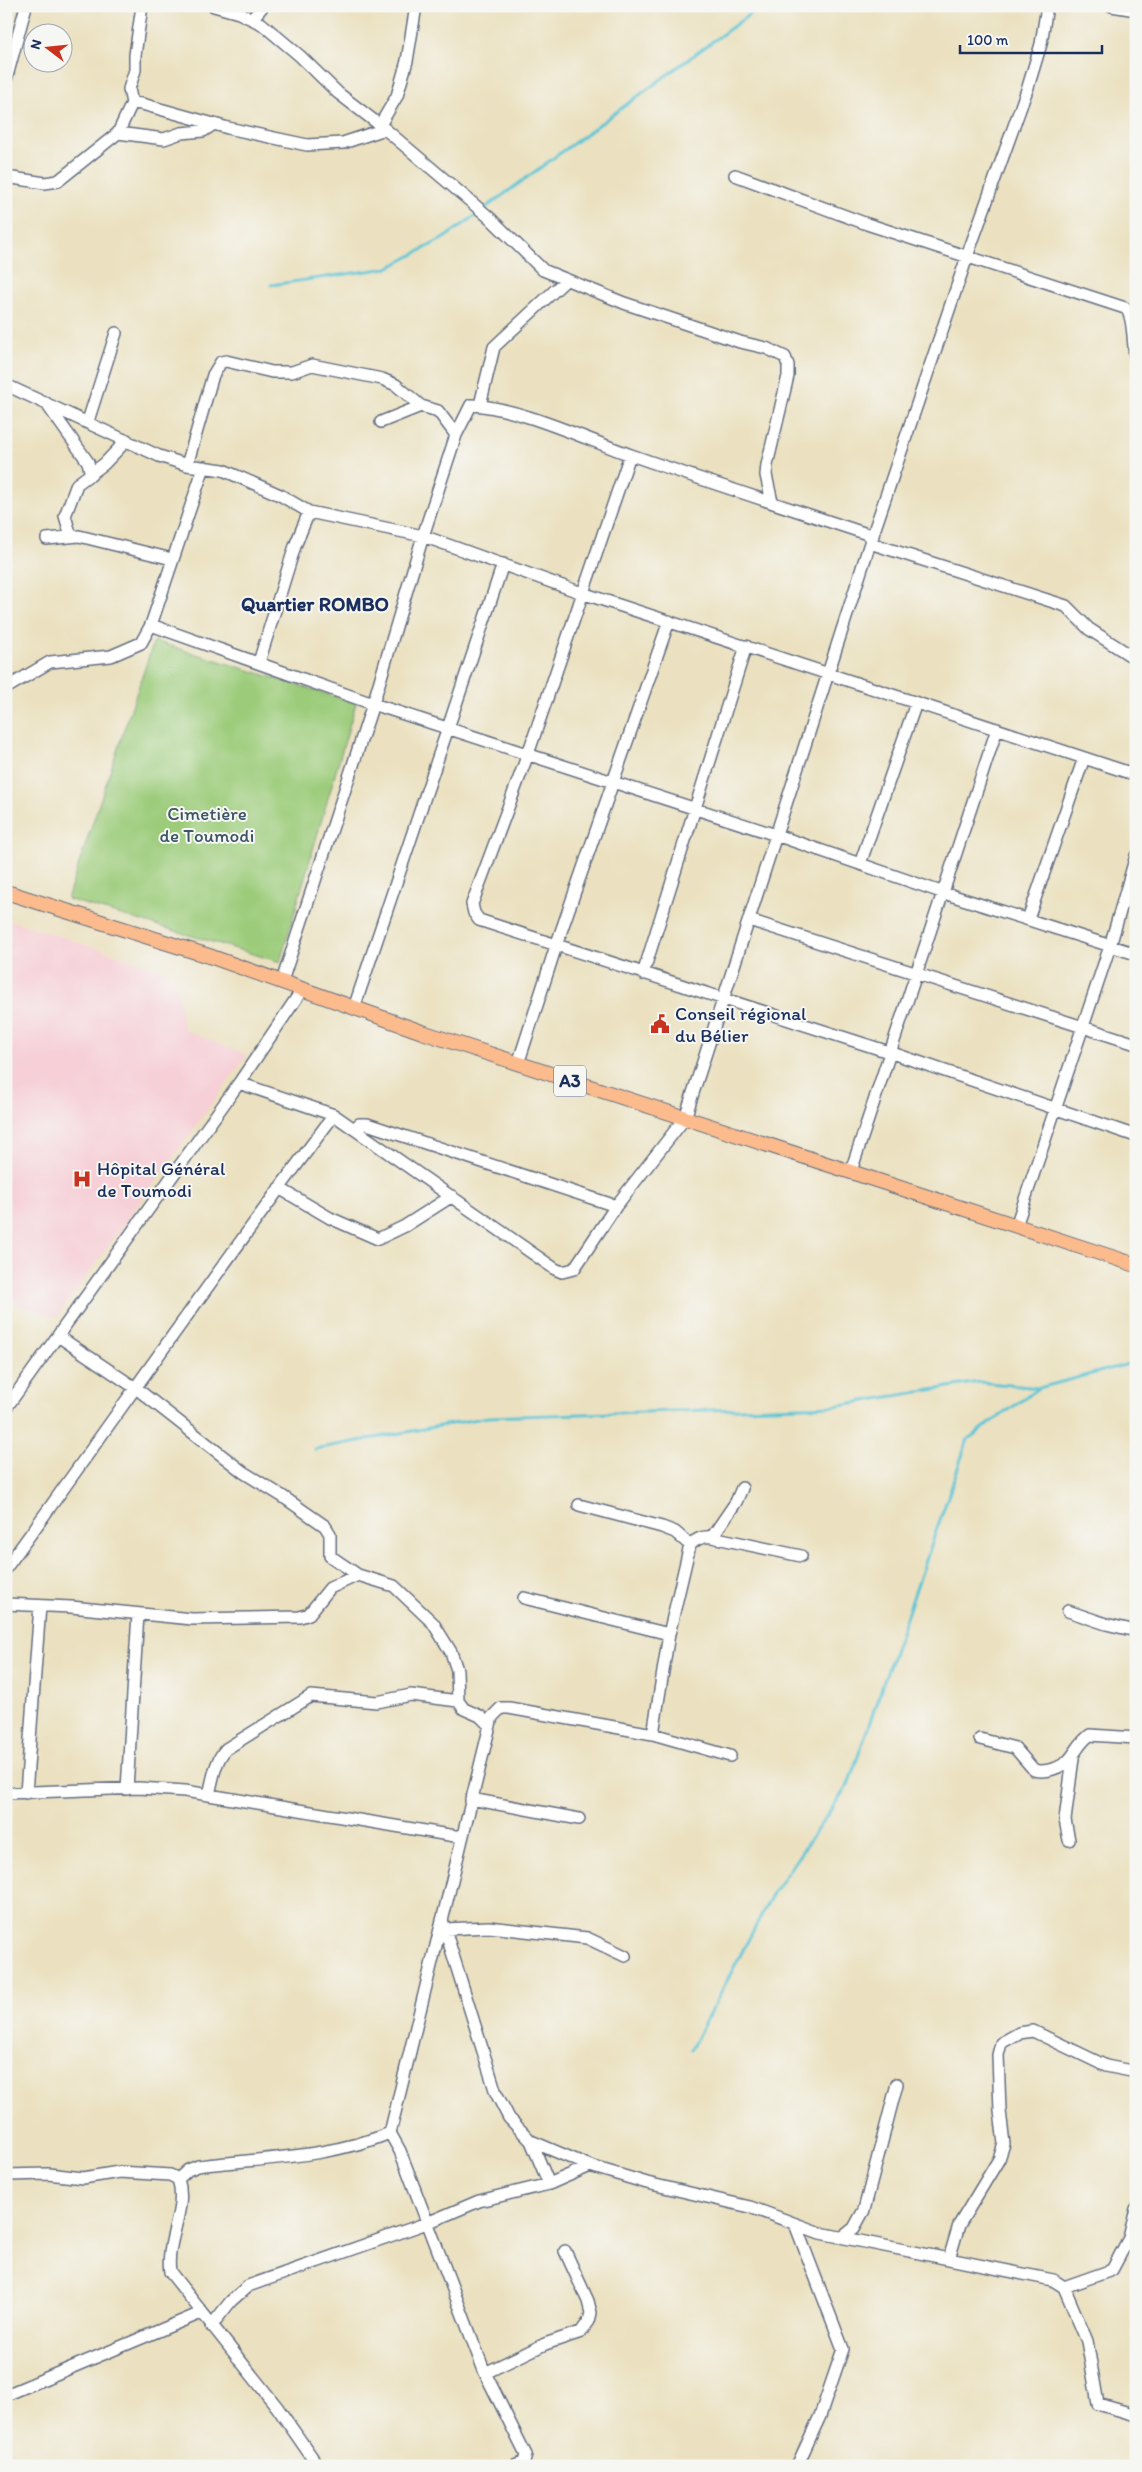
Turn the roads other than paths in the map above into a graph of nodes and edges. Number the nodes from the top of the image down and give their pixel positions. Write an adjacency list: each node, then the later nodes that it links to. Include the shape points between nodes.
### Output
1 (26, 6): 10 (street)
2 (142, 6): 11 (street, via 135,70 129,89)
3 (214, 6): 9 (street)
4 (264, 6): 9 (street)
5 (416, 6): 13 (street, via 407,61 397,96)
6 (1047, 6): 17 (street, via 1041,44 1028,87)
7 (1112, 6): 8 (street)
8 (1136, 10)
9 (252, 18): 13 (street)
10 (6, 80)
11 (132, 103): 12 (street); 14 (street)
12 (214, 124): 13 (street, via 285,142 317,146 352,140); 14 (street, via 208,130 164,139)
13 (382, 127): 18 (street, via 490,218 543,270)
14 (118, 133): 16 (street, via 58,181 45,184)
15 (735, 175): 17 (street, via 866,224)
16 (6, 177)
17 (967, 257): 20 (street, via 1125,308 1131,314); 38 (street)
18 (566, 280): 23 (street, via 494,347); 33 (street, via 785,357 788,376 766,475)
19 (116, 333): 25 (street)
20 (1136, 360)
21 (6, 385): 22 (street)
22 (46, 403): 25 (street); 32 (street, via 88,462)
23 (480, 405): 27 (street, via 471,405); 29 (street, via 555,427)
24 (421, 406): 26 (street); 27 (street, via 438,411); 30 (street, via 390,381 354,372 312,365 292,372 272,372 221,362 213,375)
25 (88, 421): 28 (street)
26 (381, 422)
27 (456, 435): 36 (street)
28 (128, 440): 30 (street, via 159,456); 32 (street)
29 (630, 455): 33 (street); 41 (street)
30 (187, 464): 31 (street)
31 (204, 467): 34 (street, via 224,470 280,495); 39 (street)
32 (91, 475): 35 (street, via 78,482 67,504 65,516)
33 (772, 502): 38 (street)
34 (308, 512): 36 (street); 46 (street)
35 (71, 536): 37 (street); 39 (street)
36 (423, 536): 40 (street); 50 (street)
37 (47, 538)
38 (872, 539): 45 (street, via 1066,606 1089,629); 47 (street)
39 (172, 559): 43 (street)
40 (503, 564): 41 (street); 51 (street)
41 (582, 593): 42 (street); 53 (street)
42 (669, 621): 44 (street); 56 (street)
43 (151, 625): 46 (street); 48 (street, via 141,643 110,656 50,662)
44 (746, 646): 47 (street); 57 (street)
45 (1136, 659)
46 (259, 662): 50 (street)
47 (829, 674): 49 (street); 58 (street)
48 (6, 688)
49 (916, 702): 52 (street); 60 (street)
50 (373, 704): 51 (street); 70 (street)
51 (448, 729): 53 (street); 73 (street)
52 (997, 729): 54 (street); 62 (street)
53 (528, 754): 56 (street); 65 (street, via 472,904 479,920)
54 (1084, 758): 55 (street); 63 (street)
55 (1136, 774)
56 (612, 782): 57 (street); 65 (street)
57 (695, 808): 58 (street); 68 (street)
58 (776, 835): 60 (street); 64 (street)
59 (1136, 856): 66 (street)
60 (860, 864): 62 (street)
61 (6, 892): 70 (main road, A3)
62 (944, 893): 63 (street); 69 (street)
63 (1028, 919): 66 (street)
64 (749, 920): 69 (street); 72 (street)
65 (556, 946): 68 (street); 77 (street)
66 (1110, 946): 67 (street); 74 (street)
67 (1136, 954)
68 (643, 974): 72 (street)
69 (917, 975): 74 (street); 76 (street)
70 (282, 981): 71 (main road, A3)
71 (302, 990): 73 (main road, A3); 78 (street)
72 (724, 999): 76 (street); 81 (street)
73 (354, 1008): 77 (main road, A3)
74 (1082, 1027): 75 (street); 79 (street)
75 (1136, 1044)
76 (892, 1053): 79 (street); 84 (street)
77 (518, 1064): 81 (main road, A3)
78 (239, 1083): 80 (street); 90 (street)
79 (1055, 1110): 83 (street); 88 (street)
80 (334, 1115): 82 (street); 85 (street)
81 (685, 1118): 84 (main road, A3); 87 (street)
82 (355, 1129): 86 (street); 87 (street, via 359,1124 367,1124)
83 (1136, 1136)
84 (851, 1171): 88 (main road, A3)
85 (279, 1188): 86 (street, via 344,1225 378,1239); 91 (street, via 227,1257)
86 (452, 1196): 87 (street, via 562,1272 574,1269)
87 (616, 1206)
88 (1016, 1226): 89 (main road, A3)
89 (1136, 1265)
90 (58, 1336): 91 (street); 92 (street)
91 (137, 1389): 98 (street); 99 (street, via 243,1472 325,1526 330,1534 330,1556)
92 (6, 1408)
93 (742, 1488): 95 (street)
94 (579, 1505): 96 (street, via 628,1516 676,1532)
95 (712, 1537): 96 (street, via 705,1536); 97 (street)
96 (690, 1545): 106 (street)
97 (801, 1556)
98 (6, 1568)
99 (358, 1575): 104 (street, via 330,1588 309,1614 300,1617 192,1619); 107 (street, via 394,1586 434,1623 451,1652 457,1670)
100 (524, 1598): 106 (street)
101 (6, 1604): 102 (street)
102 (40, 1606): 104 (street); 116 (street)
103 (1068, 1611): 105 (street)
104 (138, 1614): 114 (street)
105 (1136, 1631)
106 (669, 1634): 109 (street)
107 (458, 1701): 108 (street, via 464,1709 480,1716); 117 (street, via 411,1695 376,1702 312,1696 226,1749 216,1764)
108 (490, 1726): 109 (street, via 496,1712 509,1708); 118 (street)
109 (653, 1734): 112 (street)
110 (1136, 1738): 113 (street, via 1090,1735)
111 (980, 1739): 113 (street, via 1015,1748 1038,1771 1063,1766)
112 (730, 1756)
113 (1073, 1758): 121 (street, via 1065,1820)
114 (127, 1790): 116 (street); 117 (street)
115 (6, 1793): 116 (street)
116 (26, 1793)
117 (209, 1795): 120 (street)
118 (471, 1799): 119 (street); 120 (street)
119 (579, 1819)
120 (461, 1837): 122 (street)
121 (1069, 1840)
122 (443, 1924): 123 (street, via 587,1938); 126 (street); 127 (street, via 496,2093 509,2118)
123 (625, 1956)
124 (1136, 2072): 137 (street, via 1106,2066 1033,2031 1019,2033 1001,2043 998,2064 1004,2144 959,2225)
125 (897, 2084): 135 (street, via 864,2210 854,2228)
126 (390, 2133): 130 (street, via 361,2145 311,2154 198,2166); 133 (street)
127 (531, 2141): 128 (street); 131 (street)
128 (590, 2166): 131 (street); 134 (street, via 750,2208)
129 (6, 2175): 130 (street, via 48,2174 84,2178 119,2172 170,2175)
130 (178, 2179): 139 (street, via 181,2194 168,2262 175,2280)
131 (549, 2184): 133 (street, via 479,2202)
132 (1136, 2209): 138 (street, via 1129,2238 1112,2270)
133 (427, 2223): 140 (street, via 248,2286); 141 (street)
134 (795, 2224): 135 (street); 146 (street, via 843,2349 820,2416)
135 (843, 2237): 137 (street)
136 (565, 2251): 141 (street, via 591,2313 582,2332 545,2344)
137 (949, 2259): 138 (street, via 1053,2280)
138 (1064, 2287): 143 (street, via 1089,2347 1098,2404)
139 (201, 2313): 140 (street); 142 (street)
140 (211, 2326): 144 (street, via 277,2407)
141 (485, 2373): 145 (street, via 526,2456 524,2462)
142 (6, 2396)
143 (1136, 2415)
144 (318, 2466)
145 (515, 2466)
146 (798, 2466)

